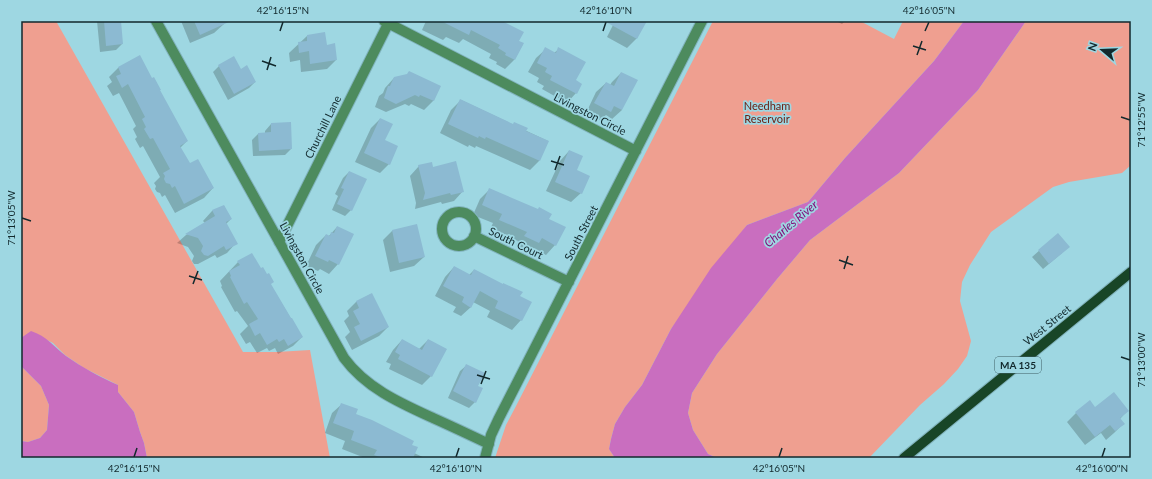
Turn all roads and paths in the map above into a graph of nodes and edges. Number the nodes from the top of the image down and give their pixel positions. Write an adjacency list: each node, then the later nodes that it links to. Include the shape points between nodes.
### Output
1 (156, 21): 6 (street, Livingston Circle)
2 (702, 21): 4 (street, South Street)
3 (386, 22): 4 (street, Livingston Circle); 6 (street, Churchill Lane)
4 (636, 151): 8 (street, South Street)
5 (474, 236): 8 (street, South Court)
6 (279, 242): 9 (street, Livingston Circle, via 344,358 355,372 399,402)
7 (1131, 272): 11 (main road, West Street / MA 135)
8 (569, 282): 9 (street, South Street, via 499,418)
9 (489, 444): 10 (street, South Street)
10 (485, 458)
11 (904, 458)

